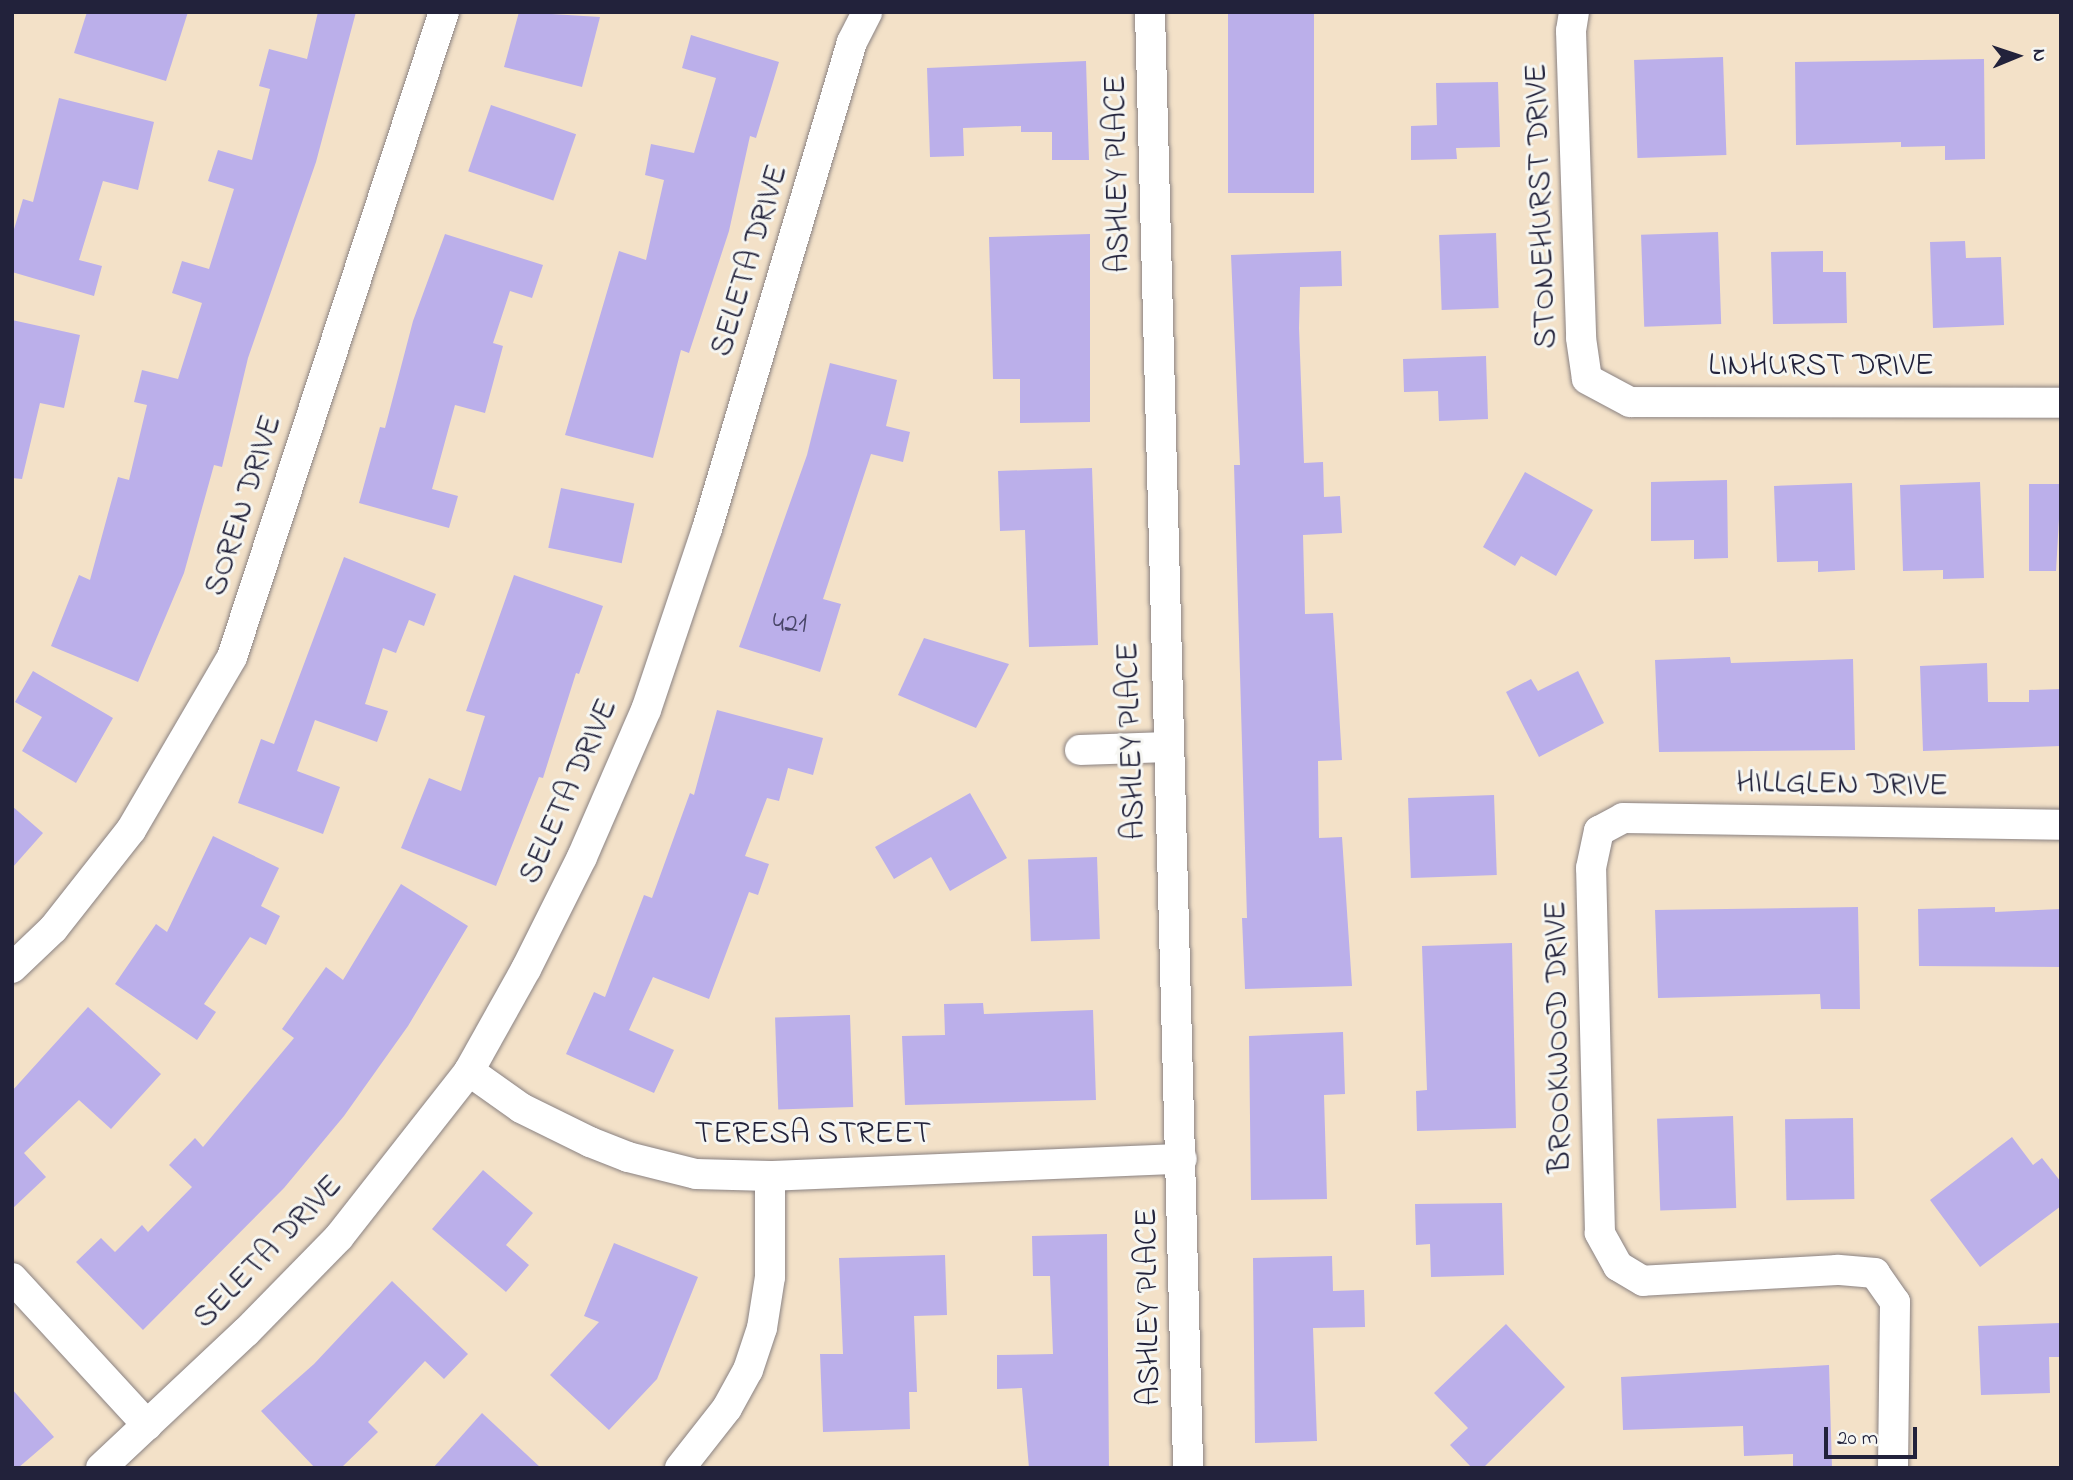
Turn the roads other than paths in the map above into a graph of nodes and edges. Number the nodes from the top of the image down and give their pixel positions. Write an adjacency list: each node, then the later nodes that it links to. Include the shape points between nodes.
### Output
1 (444, 12): 11 (street, SOREN DRIVE, via 232,657 131,830 53,929)
2 (867, 12): 12 (street, SELETA DRIVE, via 852,42 707,529 646,710 582,857)
3 (1150, 12): 7 (street, ASHLEY PLACE)
4 (1572, 22): 5 (street, STONEHURST DRIVE, via 1581,338)
5 (1587, 379): 6 (street, LINHURST DRIVE, via 1630,402)
6 (2061, 403)
7 (1168, 747): 8 (street); 13 (street, ASHLEY PLACE)
8 (1080, 750)
9 (1623, 818): 10 (street, HILLGLEN DRIVE); 20 (street, BROOKWOOD DRIVE, via 1599,831 1591,868 1600,1233 1618,1266 1643,1281 1837,1270 1875,1273 1895,1302)
10 (2061, 825)
11 (12, 968)
12 (469, 1071): 14 (street, TERESA STREET, via 522,1108 628,1157 696,1174); 16 (street, SELETA DRIVE, via 339,1237)
13 (1182, 1159): 14 (street, TERESA STREET); 19 (street, ASHLEY PLACE)
14 (770, 1176): 18 (street, via 770,1277 762,1328 748,1370 727,1408)
15 (12, 1278): 16 (street)
16 (147, 1425): 17 (street, SELETA DRIVE)
17 (101, 1468)
18 (680, 1468)
19 (1188, 1468)
20 (1893, 1468)

